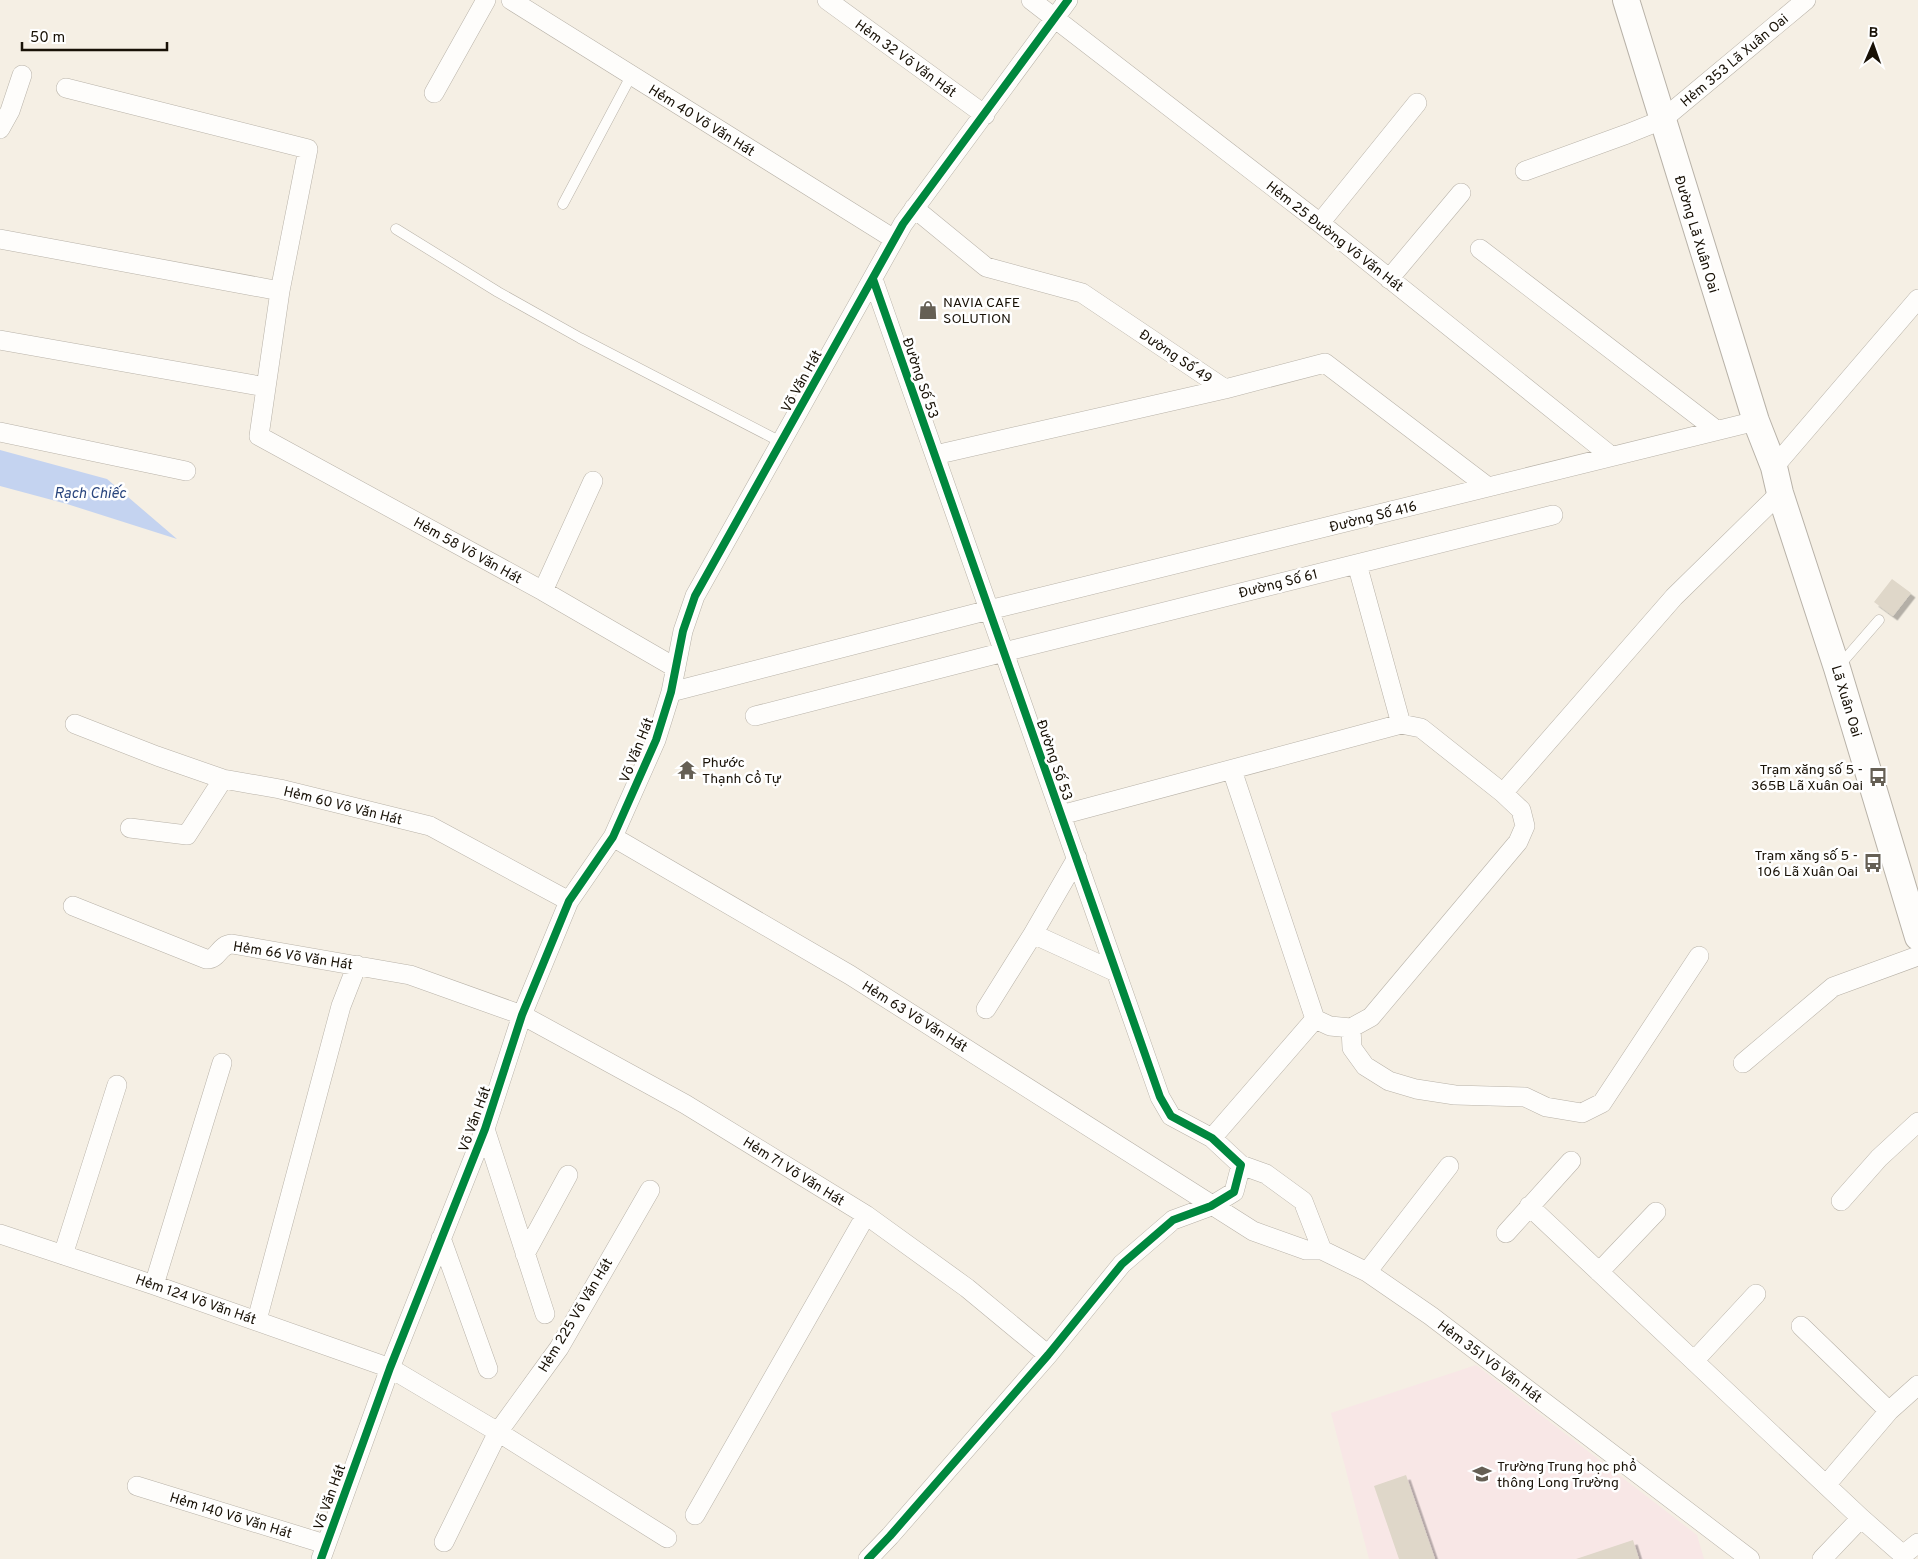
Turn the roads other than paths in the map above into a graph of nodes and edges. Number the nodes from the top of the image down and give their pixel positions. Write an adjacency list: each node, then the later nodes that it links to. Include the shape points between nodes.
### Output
1 (486, 0): 12 (street)
2 (511, 0): 10 (street, Hẻm 40 Võ Văn Hát)
3 (827, 0): 14 (street, Hẻm 32 Võ Văn Hát)
4 (1031, 0): 8 (street, Hẻm 25 Đường Võ Văn Hát)
5 (1068, 0): 8 (street, Võ Văn Hát)
6 (1626, 0): 15 (main road, Đường Lã Xuân Oai)
7 (1806, 0): 15 (street, Hẻm 353 Lã Xuân Oai)
8 (1055, 19): 14 (street, Võ Văn Hát); 21 (street, Hẻm 25 Đường Võ Văn Hát)
9 (22, 75): 16 (street)
10 (631, 76): 19 (lane); 24 (street, Hẻm 40 Võ Văn Hát)
11 (66, 88): 28 (street, via 308,149)
12 (434, 93)
13 (1417, 103): 21 (street)
14 (985, 115): 20 (street, Võ Văn Hát)
15 (1662, 120): 17 (street, Hẻm 353 Lã Xuân Oai); 33 (main road, Đường Lã Xuân Oai)
16 (0, 129)
17 (1526, 171)
18 (1461, 192): 27 (street)
19 (563, 204)
20 (914, 208): 24 (street, Võ Văn Hát); 32 (street, Đường Số 49, via 986,267 1082,293)
21 (1320, 223): 27 (street, Hẻm 25 Đường Võ Văn Hát)
22 (396, 229): 36 (lane, via 580,338)
23 (0, 239): 28 (street)
24 (894, 239): 26 (street, Võ Văn Hát)
25 (1480, 249): 34 (street)
26 (873, 279): 36 (street, Võ Văn Hát); 37 (street, Đường Số 53)
27 (1389, 279): 38 (street, Hẻm 25 Đường Võ Văn Hát)
28 (280, 291): 31 (street)
29 (1918, 299): 39 (street)
30 (0, 340): 31 (street)
31 (266, 386): 46 (street, Hẻm 58 Võ Văn Hát, via 259,436)
32 (1225, 388): 37 (street); 42 (street, Đường Số 49, via 1325,363)
33 (1756, 421): 34 (street, Đường Số 416); 39 (main road, Đường Lã Xuân Oai)
34 (1715, 429): 38 (street, Đường Số 416)
35 (0, 432): 40 (street)
36 (780, 442): 50 (street, Võ Văn Hát, via 695,596 683,631)
37 (935, 455): 47 (street, Đường Số 53)
38 (1611, 456): 42 (street, Đường Số 416)
39 (1774, 467): 43 (main road, Lã Xuân Oai)
40 (186, 471)
41 (593, 482): 46 (street)
42 (1488, 487): 47 (street, Đường Số 416)
43 (1780, 493): 51 (main road, Lã Xuân Oai); 58 (street, via 1674,597)
44 (1553, 515): 45 (street, Đường Số 61)
45 (1357, 564): 49 (street, Đường Số 61); 55 (street)
46 (543, 591): 50 (street, Hẻm 58 Võ Văn Hát)
47 (989, 610): 49 (street, Đường Số 53); 52 (street, Đường Số 416)
48 (1879, 620): 51 (lane)
49 (1004, 652): 53 (street, Đường Số 61); 59 (street, Đường Số 53)
50 (676, 668): 52 (street, Võ Văn Hát)
51 (1837, 668): 66 (main road, Lã Xuân Oai)
52 (671, 692): 61 (street, Võ Văn Hát, via 656,740)
53 (755, 716)
54 (75, 724): 57 (street, Hẻm 60 Võ Văn Hát)
55 (1401, 724): 56 (street); 58 (street, via 1421,728)
56 (1232, 770): 59 (street); 73 (street)
57 (223, 779): 60 (street, via 187,835); 63 (street, Hẻm 60 Võ Văn Hát, via 430,826)
58 (1503, 793): 74 (street, via 1521,810 1526,826 1518,842 1371,1017)
59 (1061, 816): 62 (street, Đường Số 53)
60 (130, 828)
61 (613, 837): 63 (street, Võ Văn Hát); 87 (street, Hẻm 63 Võ Văn Hát, via 850,974)
62 (1077, 858): 65 (street); 70 (street, Đường Số 53)
63 (569, 901): 72 (street, Võ Văn Hát)
64 (73, 906): 69 (street, Hẻm 66 Võ Văn Hát, via 206,959 215,957 222,947 232,944)
65 (1033, 934): 70 (street); 71 (street)
66 (1918, 937)
67 (1699, 956): 74 (street, via 1602,1103 1582,1113 1546,1107 1525,1097 1455,1095 1389,1081 1365,1066 1352,1048)
68 (1918, 956): 75 (street, via 1833,987)
69 (357, 965): 72 (street, Hẻm 66 Võ Văn Hát, via 410,974); 102 (street, via 341,1006)
70 (1116, 972): 80 (street, Đường Số 53, via 1160,1097 1171,1116)
71 (986, 1009)
72 (522, 1015): 79 (street, Võ Văn Hát); 90 (street, Hẻm 71 Võ Văn Hát, via 685,1104)
73 (1314, 1019): 74 (street, via 1330,1026); 80 (street)
74 (1351, 1028)
75 (1743, 1062)
76 (222, 1063): 99 (street)
77 (117, 1085): 96 (street)
78 (1918, 1122): 86 (street, via 1879,1158)
79 (485, 1129): 93 (street, Võ Văn Hát); 95 (street)
80 (1212, 1138): 82 (street, Đường Số 53)
81 (1571, 1161): 88 (street)
82 (1241, 1165): 87 (street, via 1234,1192); 94 (street, via 1266,1174 1303,1201)
83 (1449, 1166): 97 (street)
84 (568, 1175): 95 (street)
85 (650, 1190): 110 (street, Hẻm 225 Võ Văn Hát, via 559,1348)
86 (1841, 1201)
87 (1211, 1206): 94 (street, Hẻm 63 Võ Văn Hát, via 1252,1231 1306,1250); 104 (street, via 1172,1220 1122,1264)
88 (1529, 1206): 91 (street); 98 (street)
89 (1656, 1212): 98 (street)
90 (866, 1215): 104 (street, Hẻm 71 Võ Văn Hát, via 967,1288); 113 (street)
91 (1506, 1233)
92 (0, 1234): 96 (street, Hẻm 124 Võ Văn Hát)
93 (441, 1238): 106 (street, Võ Văn Hát); 107 (street)
94 (1322, 1250): 97 (street, Hẻm 351 Võ Văn Hát)
95 (524, 1254): 101 (street)
96 (63, 1255): 99 (street, Hẻm 124 Võ Văn Hát)
97 (1367, 1272): 120 (street, Hẻm 351 Võ Văn Hát, via 1431,1316)
98 (1599, 1272): 105 (street)
99 (154, 1284): 102 (street, Hẻm 124 Võ Văn Hát)
100 (1756, 1294): 105 (street)
101 (545, 1314)
102 (257, 1320): 106 (street, Hẻm 124 Võ Văn Hát)
103 (1801, 1326): 109 (street)
104 (1048, 1355): 119 (street)
105 (1694, 1361): 111 (street)
106 (390, 1368): 110 (street); 118 (street, Võ Văn Hát)
107 (488, 1369)
108 (1918, 1385): 109 (street)
109 (1889, 1411): 111 (street)
110 (498, 1432): 115 (street); 116 (street, Hẻm 225 Võ Văn Hát)
111 (1826, 1485): 114 (street)
112 (137, 1486): 118 (street, Hẻm 140 Võ Văn Hát)
113 (696, 1515)
114 (1861, 1518): 117 (street, via 1903,1555); 121 (street)
115 (667, 1538)
116 (444, 1542)
117 (1918, 1543)
118 (323, 1552)
119 (868, 1559)
120 (1750, 1559)
121 (1822, 1559)

